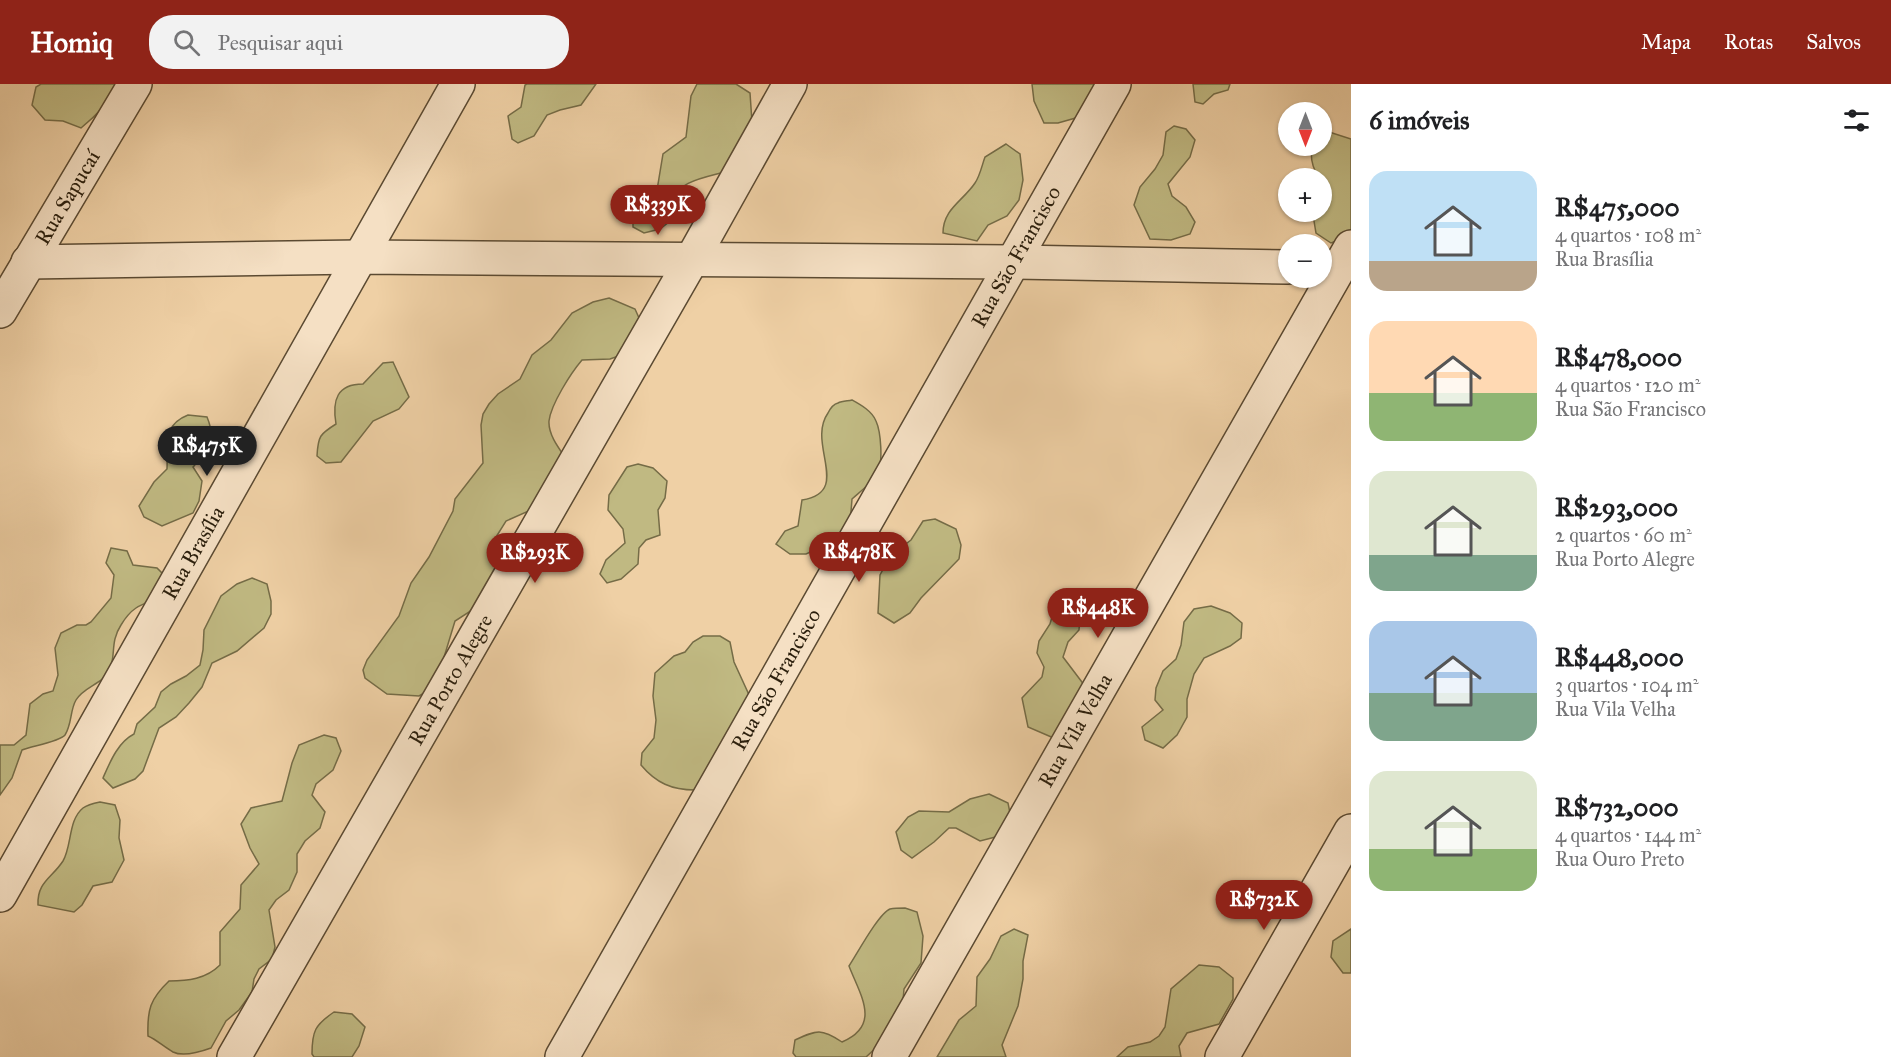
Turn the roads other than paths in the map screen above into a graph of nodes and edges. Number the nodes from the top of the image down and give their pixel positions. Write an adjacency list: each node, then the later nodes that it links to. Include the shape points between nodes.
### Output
1 (135, 84): 7 (street, Rua Sapucaí)
2 (458, 84): 5 (street, Rua Brasília)
3 (790, 84): 6 (street, Rua Porto Alegre)
4 (1114, 84): 8 (street, Rua São Francisco)
5 (360, 257): 6 (street); 7 (street); 13 (street, Rua Brasília)
6 (691, 261): 8 (street); 14 (street, Rua Porto Alegre)
7 (28, 262): 11 (street, Rua Sapucaí)
8 (1012, 262): 10 (street); 15 (street, Rua São Francisco)
9 (1341, 262): 16 (street, Rua Vila Velha)
10 (1278, 267)
11 (0, 311)
12 (1351, 831): 17 (street)
13 (0, 895)
14 (234, 1057)
15 (562, 1057)
16 (889, 1057)
17 (1222, 1057)

